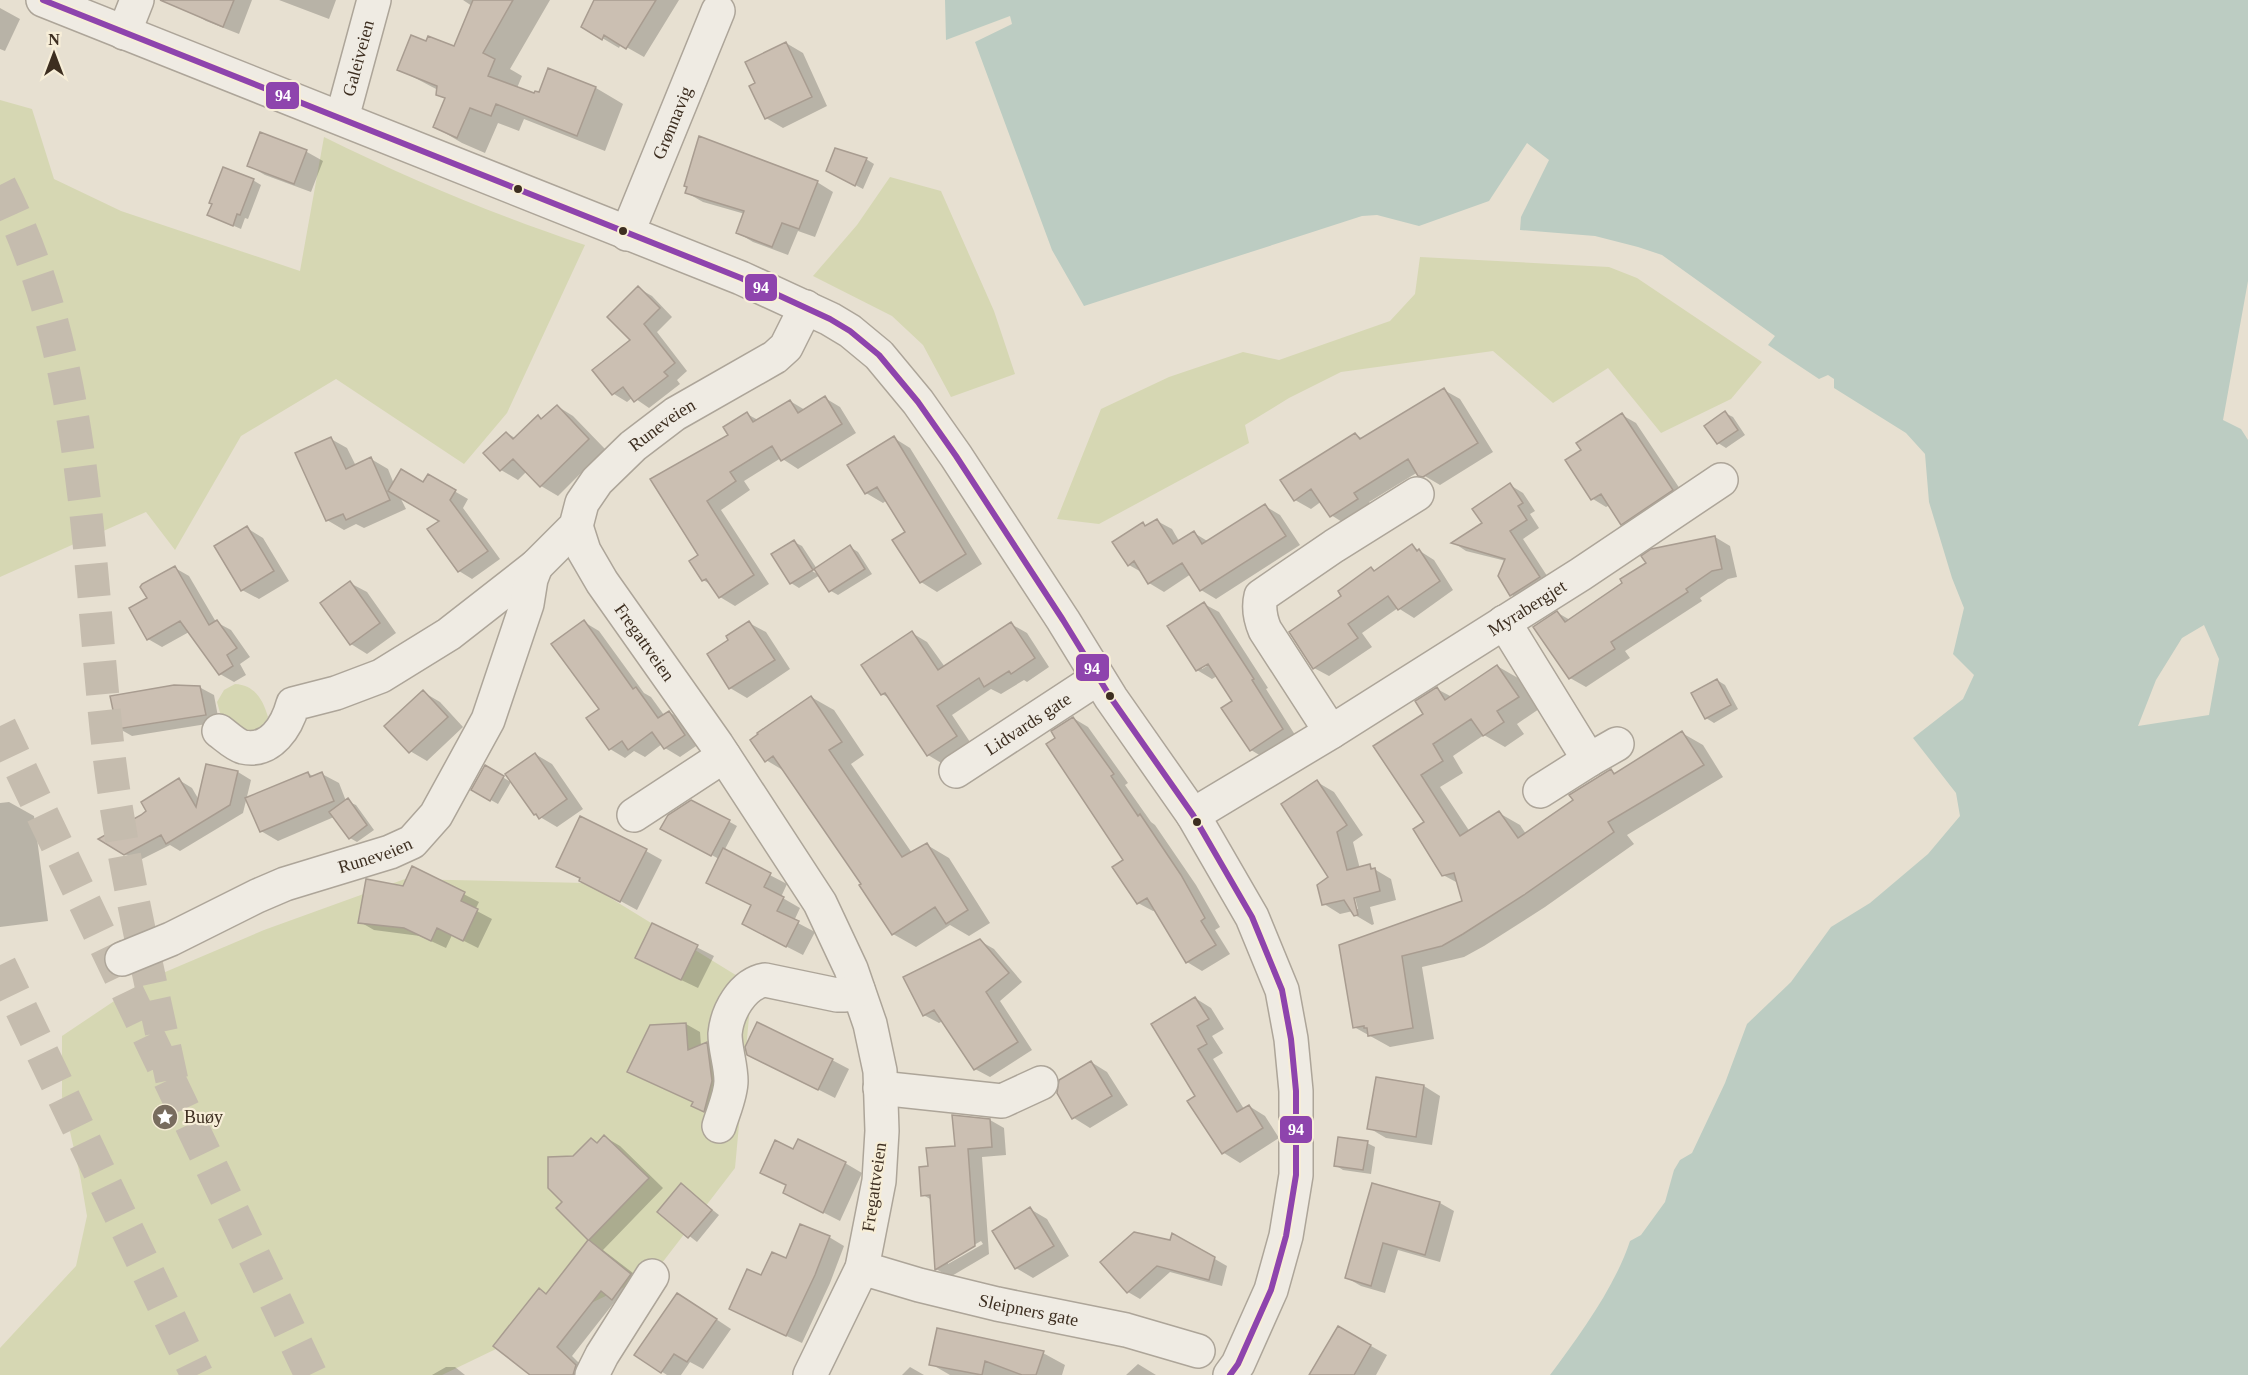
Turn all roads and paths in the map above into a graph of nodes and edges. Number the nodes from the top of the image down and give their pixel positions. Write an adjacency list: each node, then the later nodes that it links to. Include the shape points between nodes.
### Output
1 (43, 0): 5 (street)
2 (137, 0): 5 (street)
3 (374, 0): 6 (street, Galeiveien)
4 (718, 11): 7 (street, Grønnavig)
5 (124, 33): 6 (street)
6 (342, 118): 7 (street)
7 (627, 234): 8 (street)
8 (806, 307): 11 (street, Runeveien, via 786,347 775,357 675,414 633,446 582,503); 14 (street, via 850,331 902,381 956,456)
9 (1721, 480): 13 (street, Myrabergjet)
10 (1417, 494): 16 (street, via 1261,596 1260,618 1265,630)
11 (576, 526): 12 (street, Runeveien); 17 (street, Fregattveien, via 584,551 602,582)
12 (537, 566): 15 (street, Runeveien, via 449,634 381,676 293,704 275,739 251,748 240,747); 22 (street, Runeveien, via 488,720 436,815 412,842 276,888)
13 (1504, 622): 16 (street, Myrabergjet); 19 (street, via 1603,752)
14 (1098, 678): 18 (street, Lidvards gate); 21 (street)
15 (219, 730)
16 (1331, 732): 21 (street, Myrabergjet)
17 (724, 756): 20 (street); 23 (street, Fregattveien, via 820,903)
18 (956, 771)
19 (1540, 791)
20 (634, 815)
21 (1193, 815): 30 (street, via 1252,917 1278,979 1291,1039 1296,1090 1296,1175 1286,1236)
22 (122, 959)
23 (858, 990): 25 (street, Fregattveien, via 870,1024); 26 (street, via 837,995 765,980 746,991 734,1003 725,1033 731,1083)
24 (1041, 1083): 25 (street, via 1002,1101)
25 (880, 1088): 27 (street, Fregattveien, via 879,1181)
26 (719, 1126)
27 (862, 1268): 29 (street, Sleipners gate, via 998,1304 1126,1330); 32 (street, Fregattveien)
28 (652, 1276): 31 (street)
29 (1198, 1351)
30 (1241, 1371)
31 (592, 1375)
32 (810, 1375)

